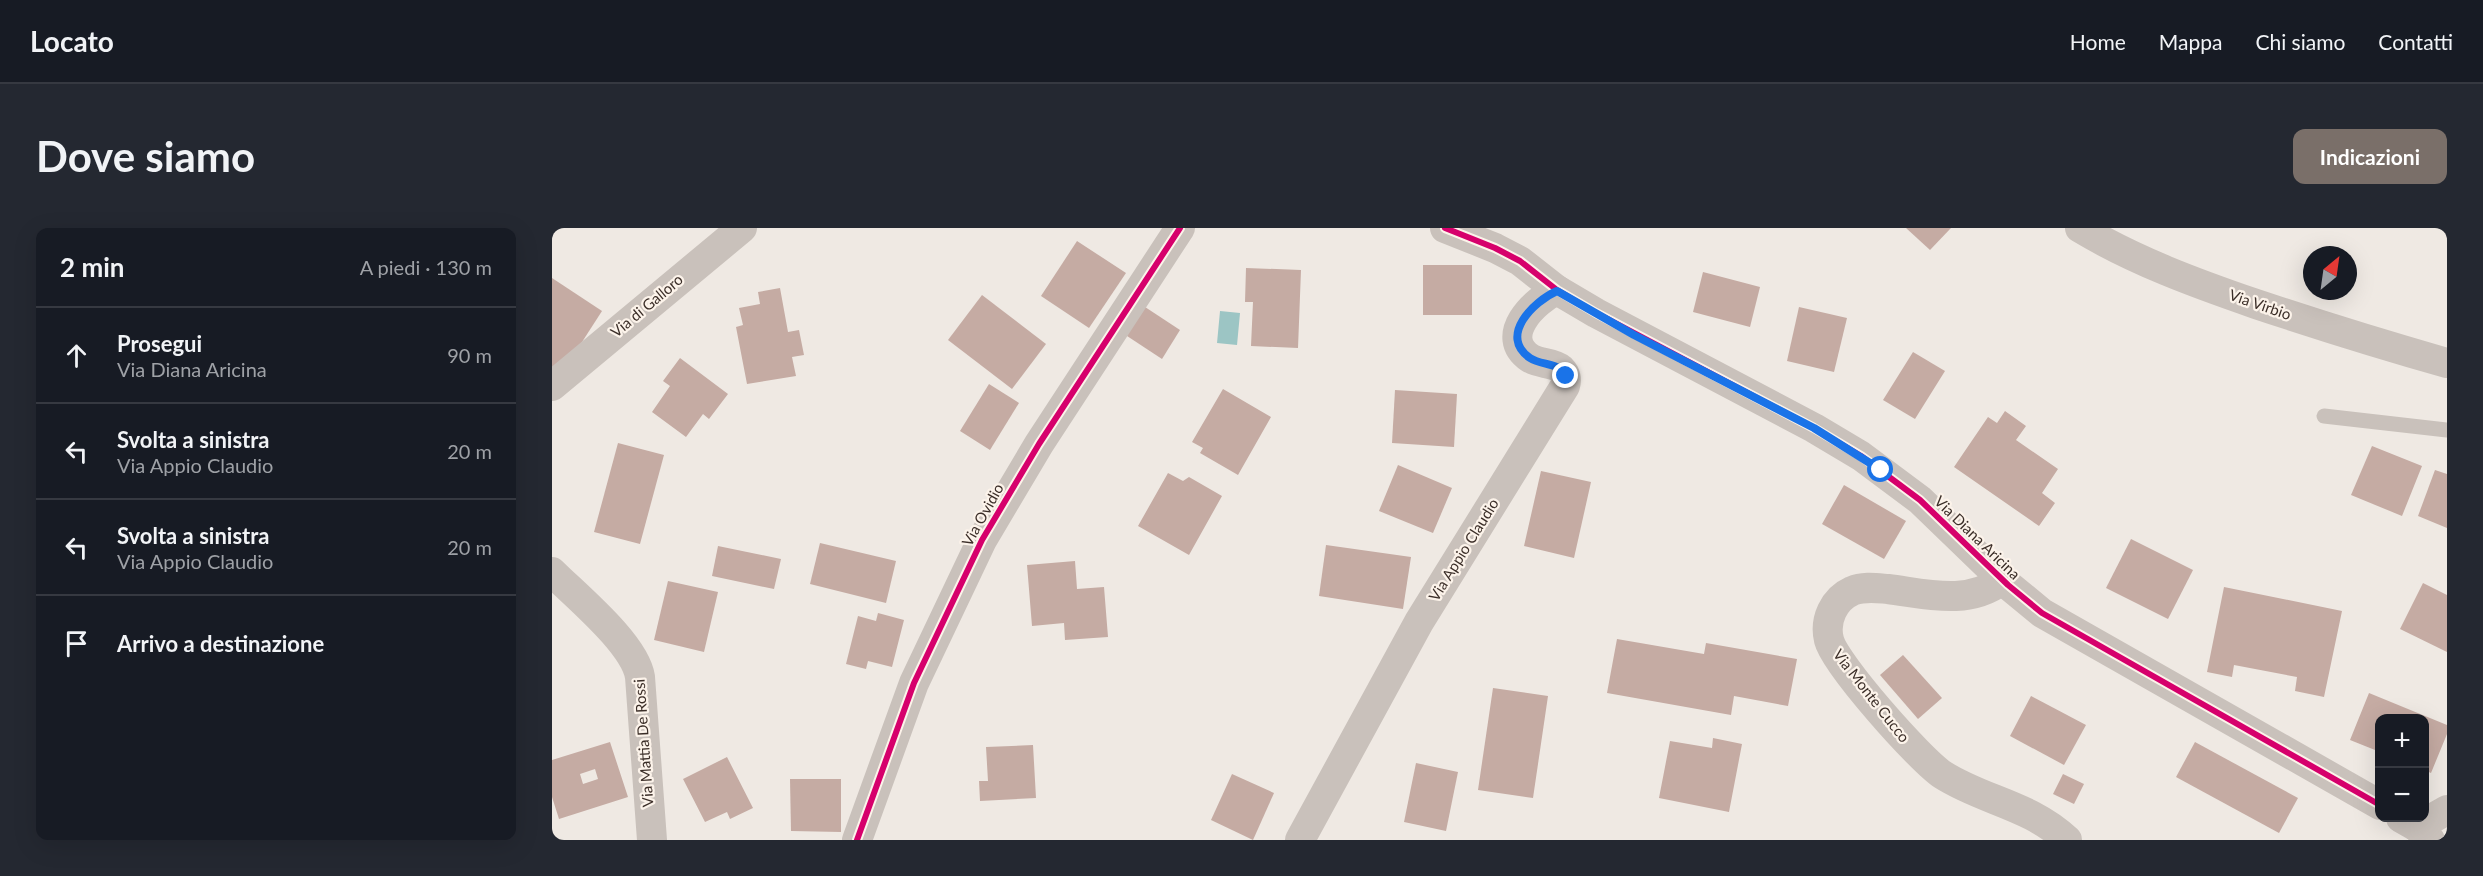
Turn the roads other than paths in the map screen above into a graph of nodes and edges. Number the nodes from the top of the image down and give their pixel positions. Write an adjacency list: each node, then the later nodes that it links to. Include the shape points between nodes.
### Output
1 (742, 228): 7 (street, Via di Galloro)
2 (1180, 228): 16 (street, Via Ovidio, via 1039,444 982,540 914,682)
3 (1445, 228): 5 (street, via 1520,261)
4 (2080, 228): 6 (street, Via Virbio, via 2164,270 2217,290 2336,331)
5 (1557, 291): 11 (street, Via Diana Aricina, via 1861,456 1920,500); 17 (street, Via Appio Claudio, via 1528,309 1518,340 1531,358 1561,369 1566,376 1565,386 1419,622)
6 (2447, 363)
7 (552, 386)
8 (2324, 416): 9 (lane)
9 (2447, 430)
10 (552, 572): 15 (street, Via Mattia De Rossi, via 636,662)
11 (2002, 580): 12 (street, Via Diana Aricina, via 2051,619); 18 (street, Via Monte Cucco, via 1989,590 1953,597 1876,588 1855,590 1844,596 1831,612 1828,639 1838,658 1906,742 1929,764 1960,784 2029,812)
12 (2375, 803)
13 (2447, 810): 14 (street)
14 (2416, 828)
15 (652, 840)
16 (857, 840)
17 (1300, 840)
18 (2067, 840)

